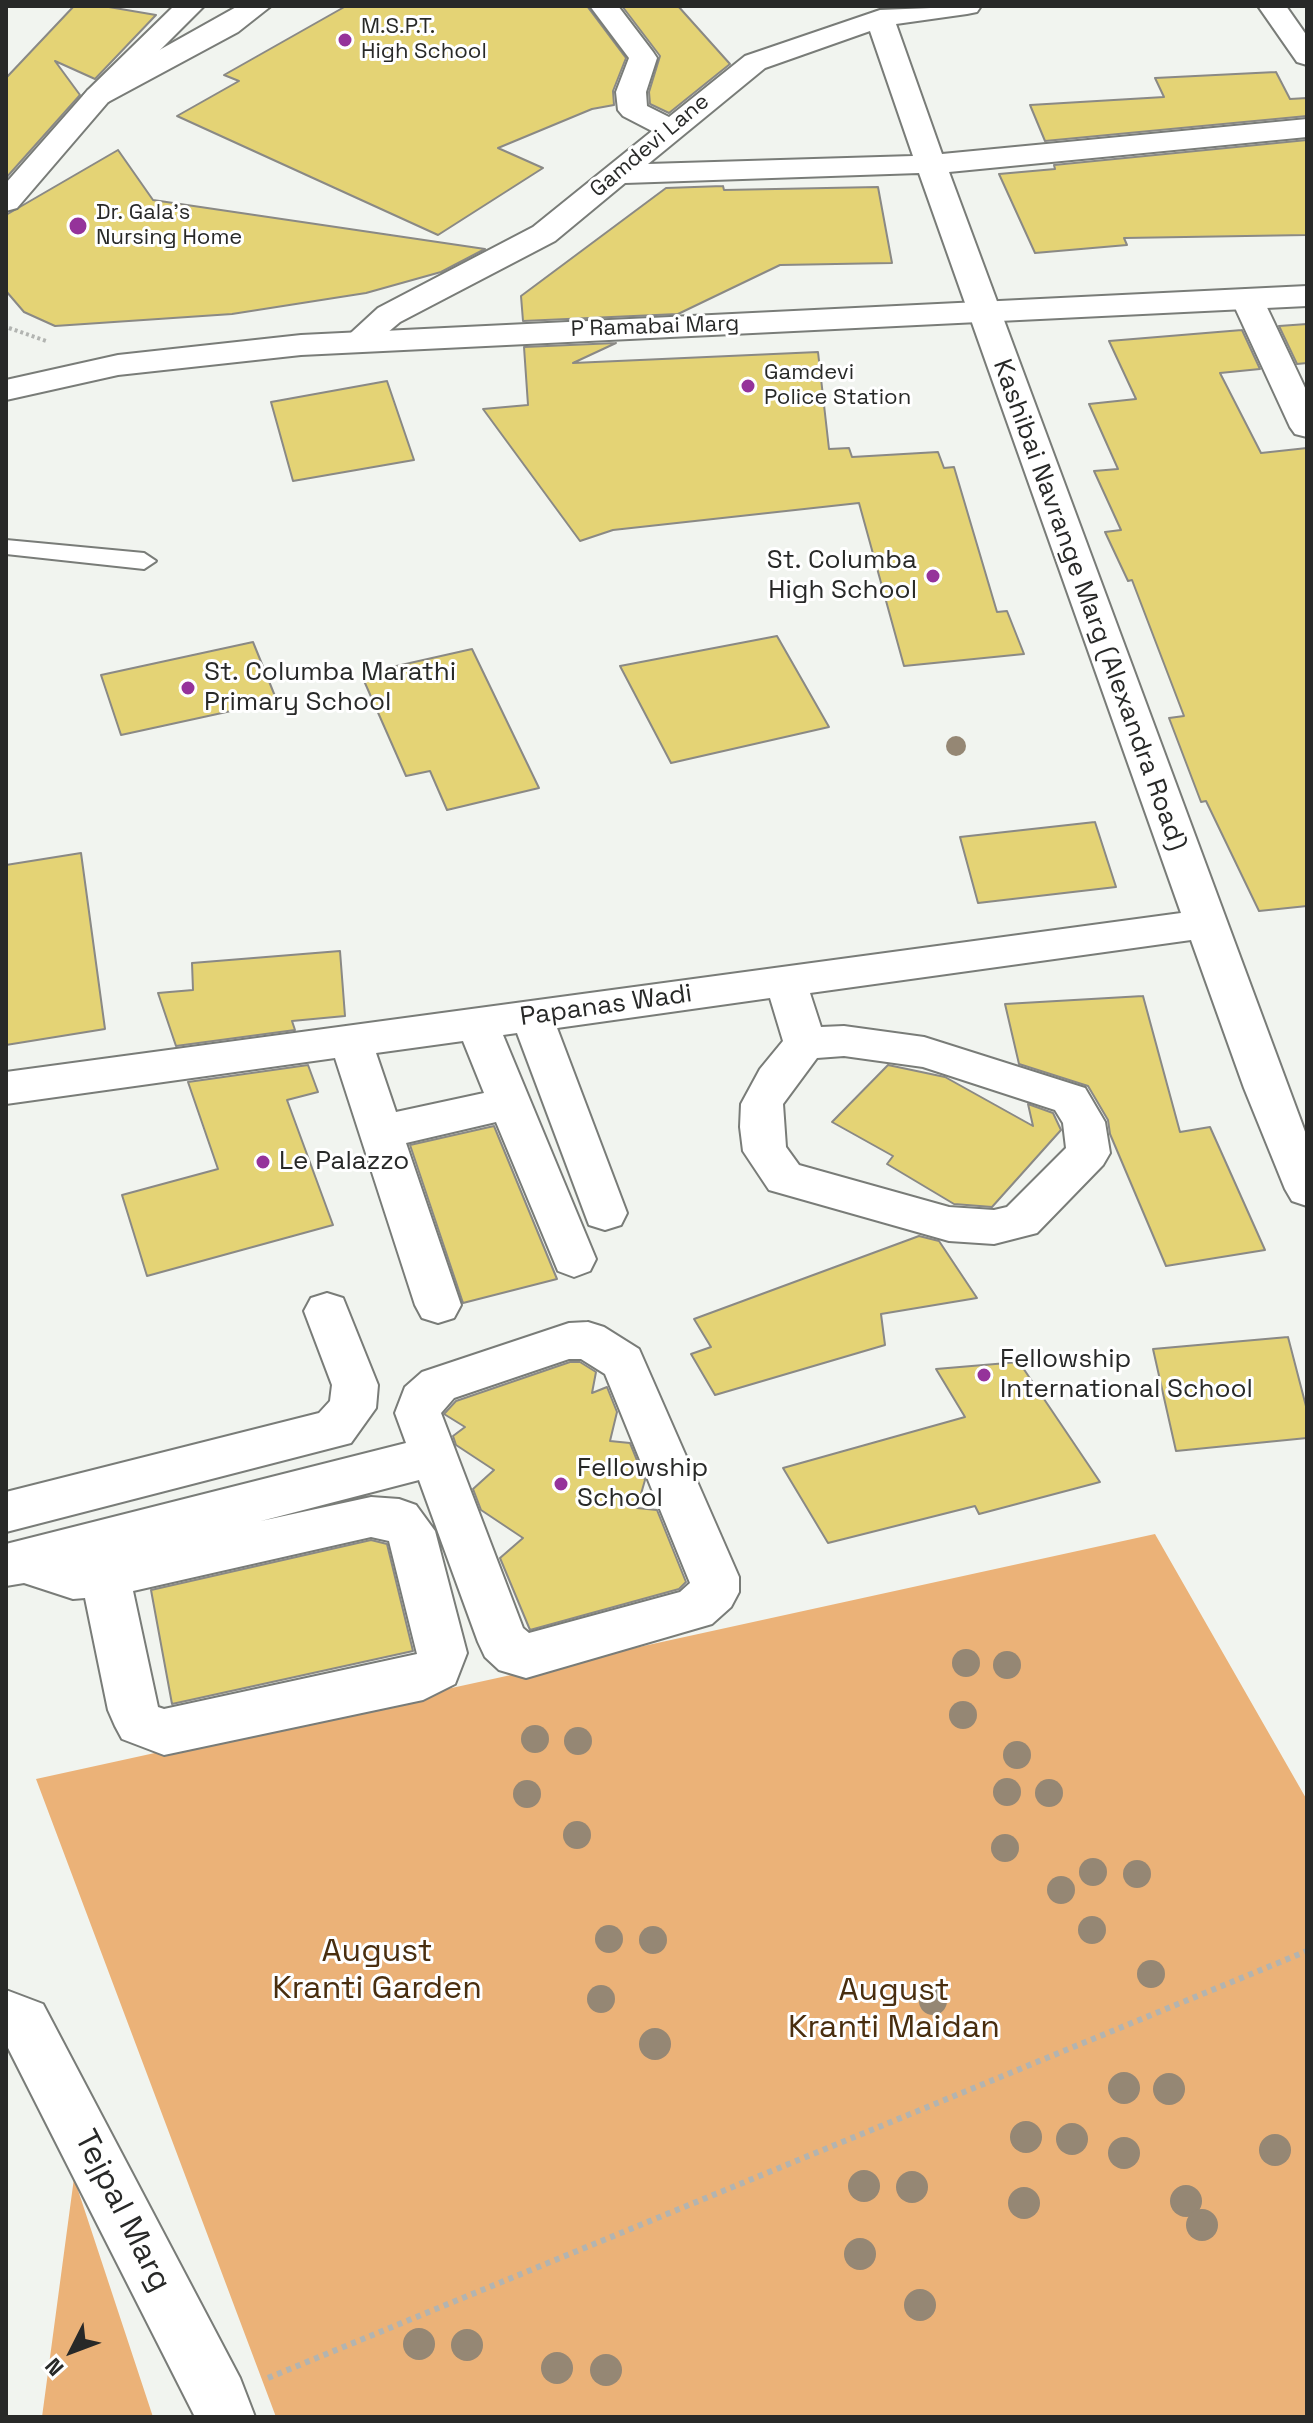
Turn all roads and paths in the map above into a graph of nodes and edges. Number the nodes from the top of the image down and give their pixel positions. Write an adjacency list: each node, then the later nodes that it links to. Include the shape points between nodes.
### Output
1 (190, 6): 8 (street)
2 (257, 6): 8 (street)
3 (604, 6): 10 (street, via 643,58 631,92 633,110)
4 (967, 6): 6 (street, Gamdevi Lane)
5 (1272, 6): 7 (street)
6 (880, 18): 10 (street, Gamdevi Lane, via 755,62); 11 (street, Kashibai Navrange Marg (Alexandra Road))
7 (1307, 56)
8 (98, 96): 13 (street)
9 (1307, 128): 11 (street)
10 (670, 129): 12 (street, Gamdevi Lane)
11 (934, 164): 12 (street); 17 (street, Kashibai Navrange Marg (Alexandra Road))
12 (616, 174): 18 (street, Gamdevi Lane, via 544,234)
13 (6, 202)
14 (1307, 266): 17 (street, P Ramabai Marg)
15 (1307, 296): 16 (street, P Ramabai Marg)
16 (1247, 299): 17 (street, P Ramabai Marg); 24 (street)
17 (979, 300): 19 (street, P Ramabai Marg); 27 (street, Kashibai Navrange Marg (Alexandra Road))
18 (389, 315): 19 (street, P Ramabai Marg); 21 (street, Gamdevi Lane); 22 (street, P Ramabai Marg)
19 (661, 316): 21 (street, P Ramabai Marg)
20 (7, 336): 22 (street, P Ramabai Marg); 22 (path)
21 (357, 342): 23 (street, P Ramabai Marg, via 118,365)
22 (70, 350)
23 (6, 390)
24 (1307, 427)
25 (6, 547): 26 (lane)
26 (144, 561)
27 (1206, 924): 28 (street, Papanas Wadi); 36 (street, Kashibai Navrange Marg (Alexandra Road))
28 (786, 982): 29 (street, Papanas Wadi); 32 (street)
29 (532, 1017): 30 (street, Papanas Wadi); 37 (street)
30 (477, 1024): 31 (street, Papanas Wadi); 34 (street)
31 (351, 1042): 33 (street, Papanas Wadi); 35 (street)
32 (805, 1044): 32 (street, via 762,1104 765,1151 784,1178 949,1224 994,1227 1021,1221 1088,1153 1084,1122 1070,1099 924,1052 844,1041)
33 (6, 1088)
34 (509, 1103): 35 (street); 38 (street)
35 (381, 1132): 39 (street)
36 (1307, 1189)
37 (605, 1213)
38 (574, 1259)
39 (438, 1305)
40 (327, 1311): 42 (street, via 355,1385 353,1408 334,1429)
41 (434, 1456): 41 (street, via 418,1413 421,1401 438,1385 569,1341 602,1346 623,1362 715,1577 714,1592 695,1609 526,1656 517,1654 503,1642); 43 (street)
42 (6, 1512)
43 (15, 1564): 44 (street, via 73,1578)
44 (105, 1576): 44 (street, via 371,1517 399,1519 411,1531 442,1653 437,1668 423,1678 164,1732 140,1723 133,1710)
45 (1307, 1951): 47 (path)
46 (6, 2016): 47 (street, Tejpal Marg, via 24,2023)
47 (222, 2408)

